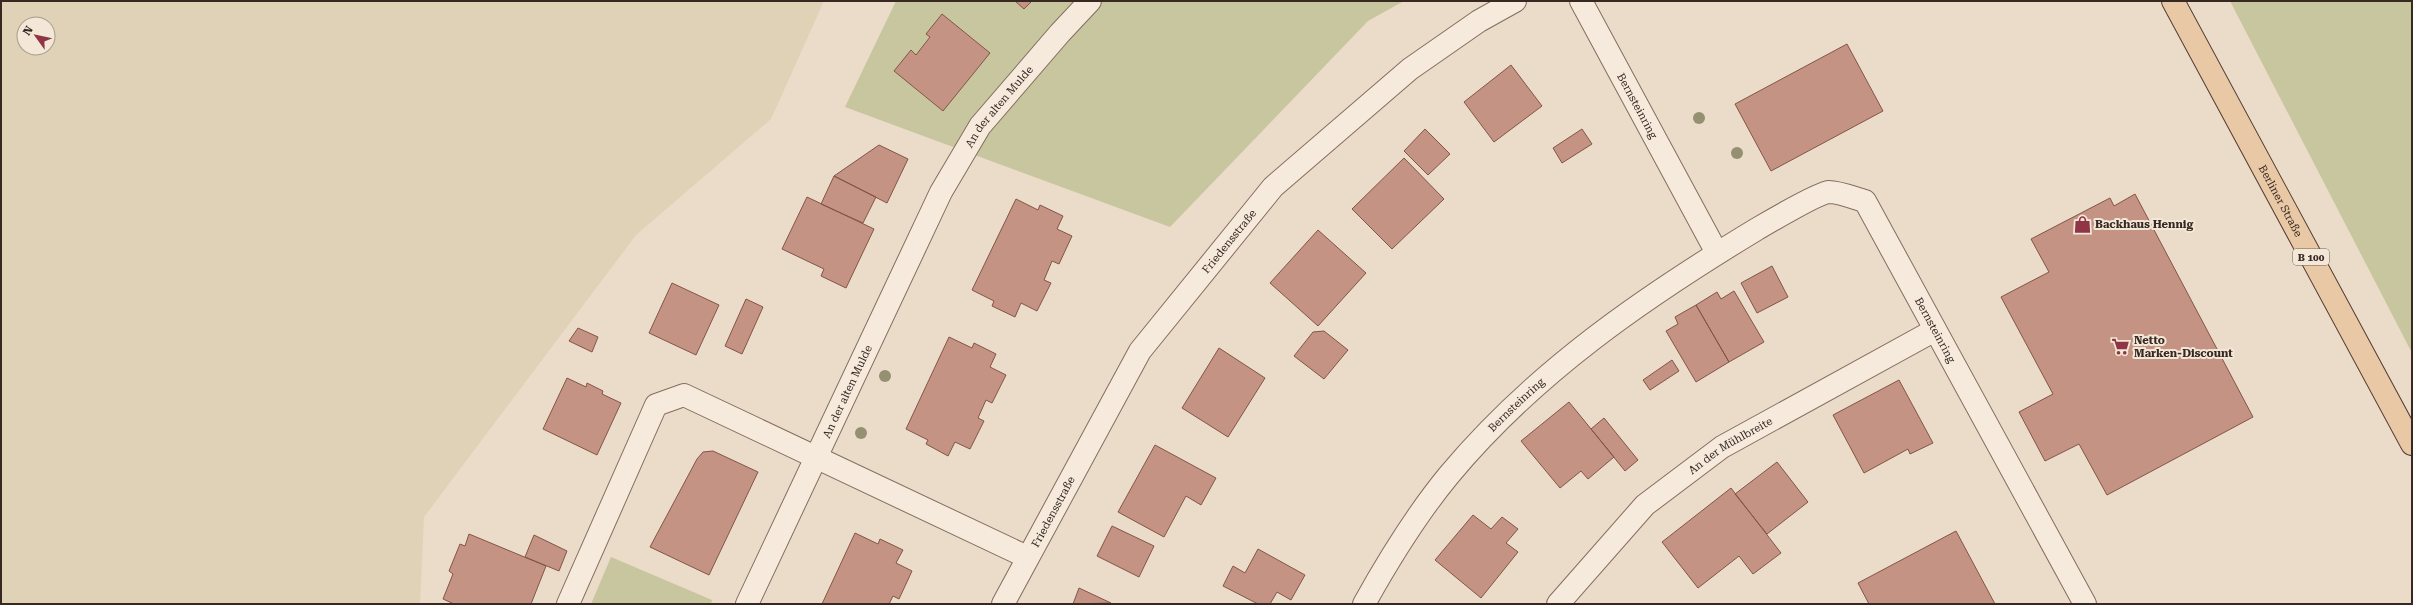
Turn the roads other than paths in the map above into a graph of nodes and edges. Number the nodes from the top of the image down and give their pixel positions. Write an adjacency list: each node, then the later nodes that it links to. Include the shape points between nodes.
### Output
1 (1090, 1): 8 (street, An der alten Mulde, via 980,126 941,192)
2 (1515, 1): 9 (street, Friedensstraße, via 1410,69 1273,187 1140,351)
3 (1581, 1): 5 (street, Bernsteinring)
4 (2172, 1): 7 (main road, Berliner Straße / B 100)
5 (1717, 253): 6 (street, Bernsteinring, via 1780,216 1828,192 1865,201); 13 (street, Bernsteinring, via 1611,324 1529,391 1450,474 1417,516)
6 (1935, 330): 14 (street, An der Mühlbreite, via 1722,447 1645,505); 15 (street, Bernsteinring)
7 (2412, 444)
8 (816, 455): 9 (street, Friedensstraße); 10 (street, via 684,395 656,405); 11 (street)
9 (1027, 557): 12 (street, Friedensstraße)
10 (568, 604)
11 (747, 604)
12 (1003, 604)
13 (1364, 604)
14 (1558, 604)
15 (2085, 604)

